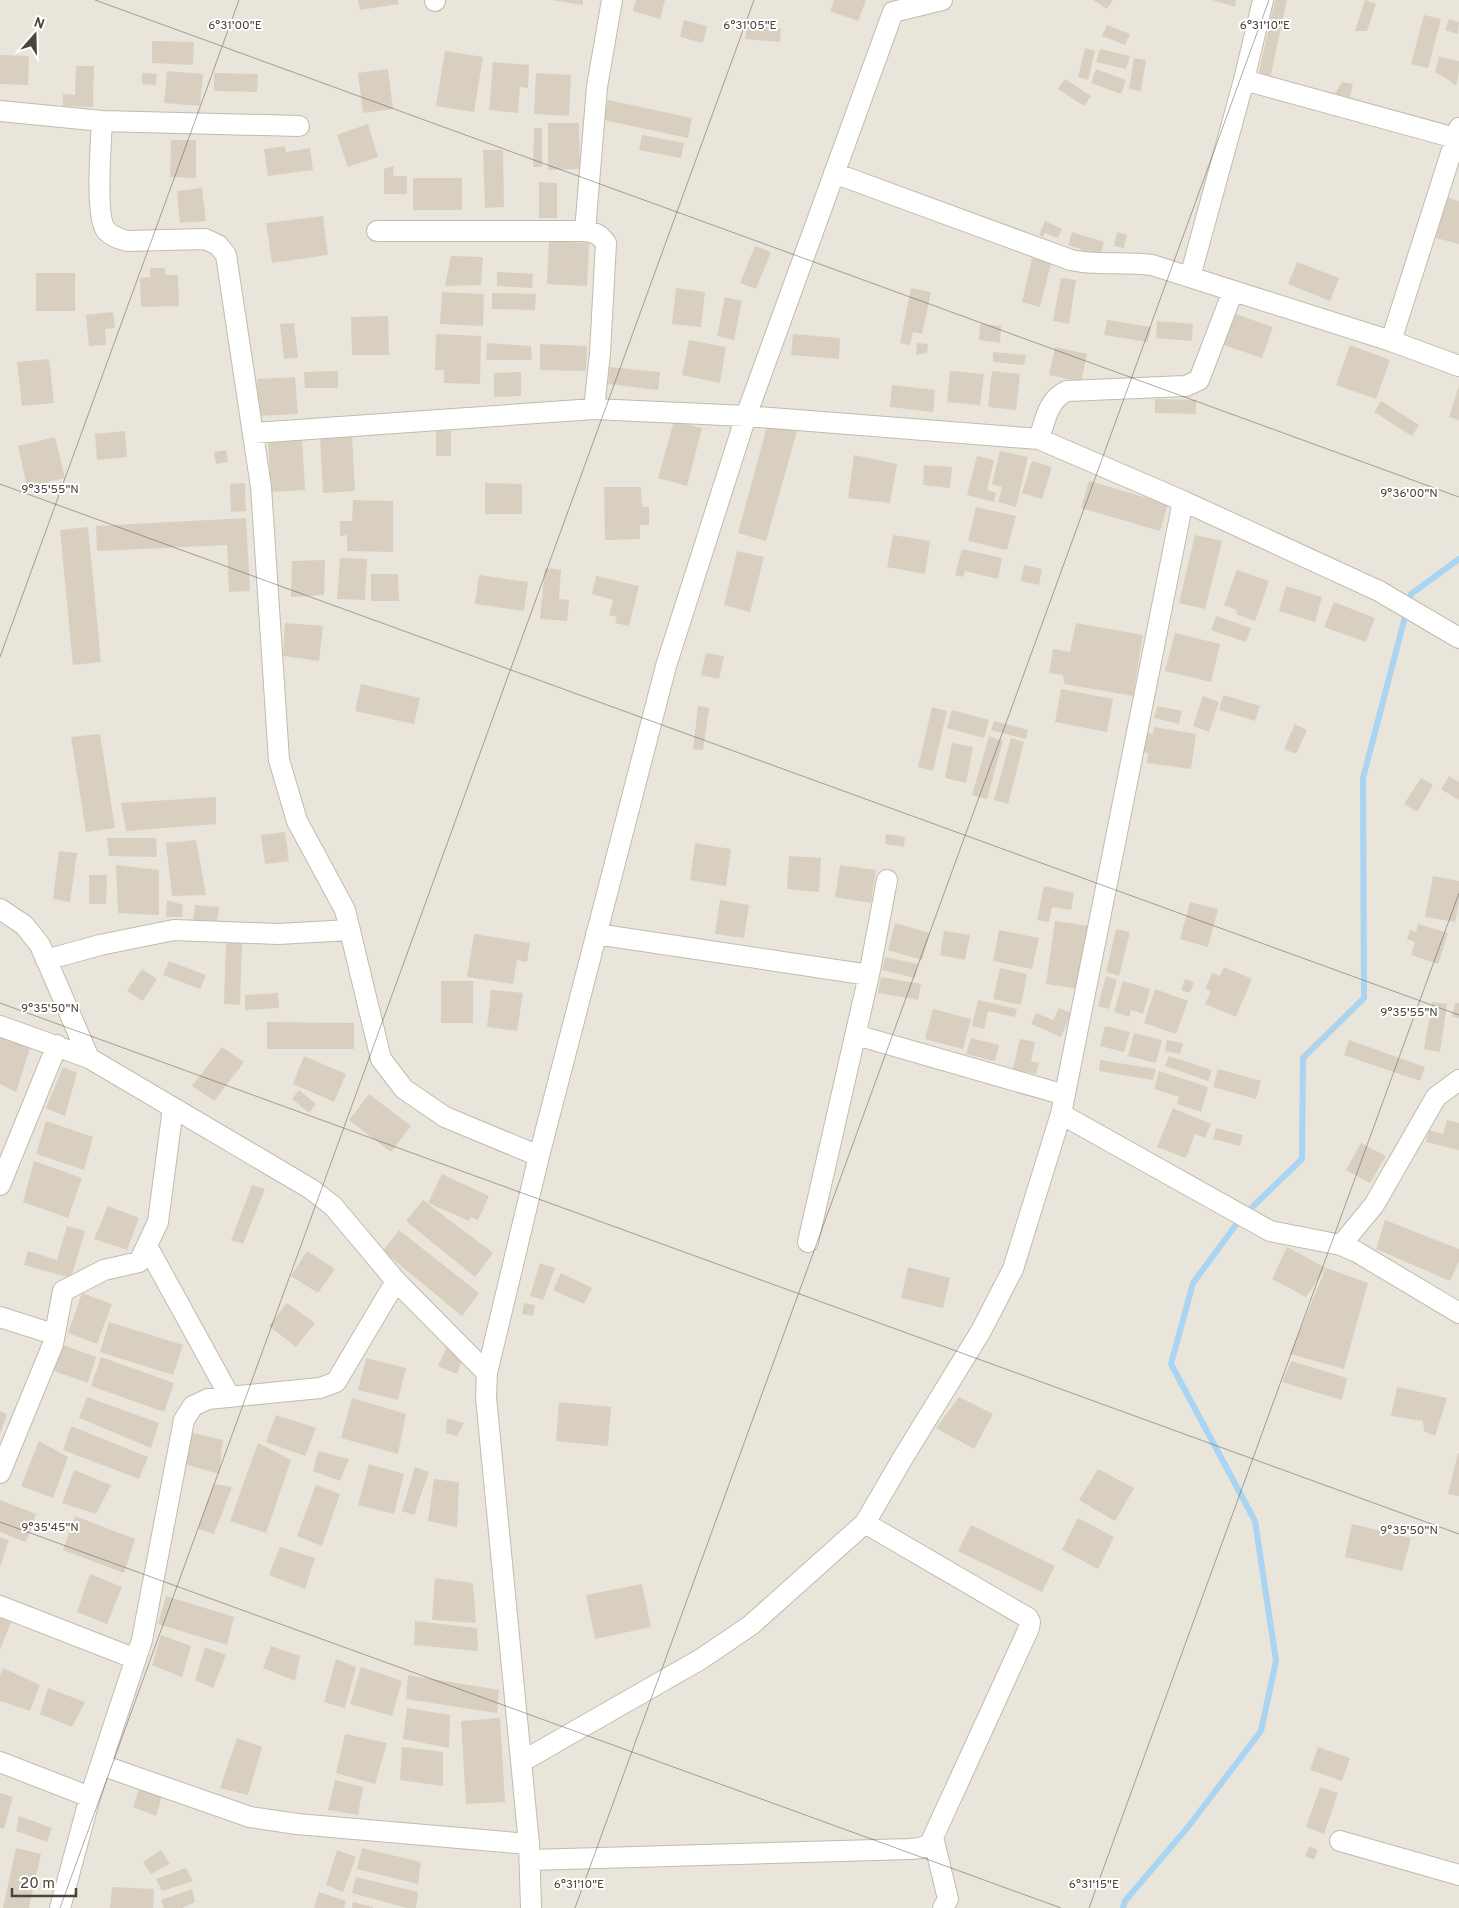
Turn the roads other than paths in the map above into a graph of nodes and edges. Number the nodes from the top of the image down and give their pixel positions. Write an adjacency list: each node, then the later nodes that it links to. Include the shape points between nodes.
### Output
1 (612, 0): 12 (street, via 597,87)
2 (942, 0): 4 (street)
3 (1263, 0): 5 (street)
4 (889, 6): 10 (street)
5 (1244, 80): 9 (street); 13 (street)
6 (0, 111): 7 (street)
7 (102, 121): 8 (street); 19 (street, via 101,220 106,230 116,238 127,240 205,239 218,245 226,256)
8 (299, 126)
9 (1458, 135): 15 (street)
10 (834, 173): 13 (street, via 1071,260 1087,264 1132,262); 18 (street)
11 (377, 231): 12 (street)
12 (585, 231): 17 (street, via 594,232 606,243)
13 (1190, 277): 14 (street)
14 (1234, 291): 15 (street); 20 (street, via 1199,380 1186,386 1067,391 1052,402)
15 (1391, 341): 16 (street)
16 (1459, 366)
17 (594, 409): 18 (street); 19 (street)
18 (746, 416): 20 (street); 26 (street, via 666,666)
19 (253, 433): 25 (street, via 260,487 279,760 297,821 345,910)
20 (1039, 439): 21 (street)
21 (1183, 501): 22 (street, via 1379,591); 34 (street)
22 (1459, 638)
23 (887, 880): 28 (street)
24 (0, 909): 27 (street, via 24,925 40,945)
25 (350, 930): 27 (street, via 278,934 174,930 100,944); 36 (street, via 381,1059 404,1089 445,1117)
26 (596, 934): 28 (street); 36 (street)
27 (46, 960): 32 (street)
28 (869, 975): 30 (street)
29 (0, 1026): 31 (street)
30 (856, 1035): 34 (street); 38 (street)
31 (57, 1045): 32 (street); 37 (street)
32 (89, 1058): 35 (street)
33 (1459, 1080): 39 (street, via 1436,1097 1374,1205)
34 (1063, 1105): 39 (street, via 1202,1194 1270,1231); 48 (street, via 1013,1269 981,1331)
35 (173, 1108): 40 (street, via 158,1222); 41 (street, via 311,1189 333,1206)
36 (539, 1156): 45 (street)
37 (0, 1185)
38 (808, 1242)
39 (1342, 1245): 42 (street)
40 (147, 1246): 44 (street, via 139,1262 104,1270 63,1291); 46 (street)
41 (396, 1281): 45 (street); 46 (street, via 336,1382 320,1388)
42 (1459, 1312)
43 (0, 1317): 44 (street)
44 (53, 1334): 47 (street, via 52,1344)
45 (487, 1373): 52 (street, via 486,1397)
46 (230, 1397): 50 (street, via 208,1399 193,1406 184,1420)
47 (0, 1473)
48 (865, 1524): 52 (street, via 751,1626 701,1659); 55 (street, via 1030,1622)
49 (0, 1606): 50 (street)
50 (136, 1659): 53 (street)
51 (0, 1762): 54 (street)
52 (521, 1762): 57 (street)
53 (101, 1765): 54 (street); 57 (street, via 250,1817)
54 (90, 1798): 59 (street)
55 (933, 1837): 57 (street, via 930,1844 910,1849); 61 (street, via 948,1899)
56 (1340, 1841): 58 (street)
57 (529, 1852): 60 (street)
58 (1459, 1874)
59 (60, 1908)
60 (531, 1908)
61 (943, 1908)

